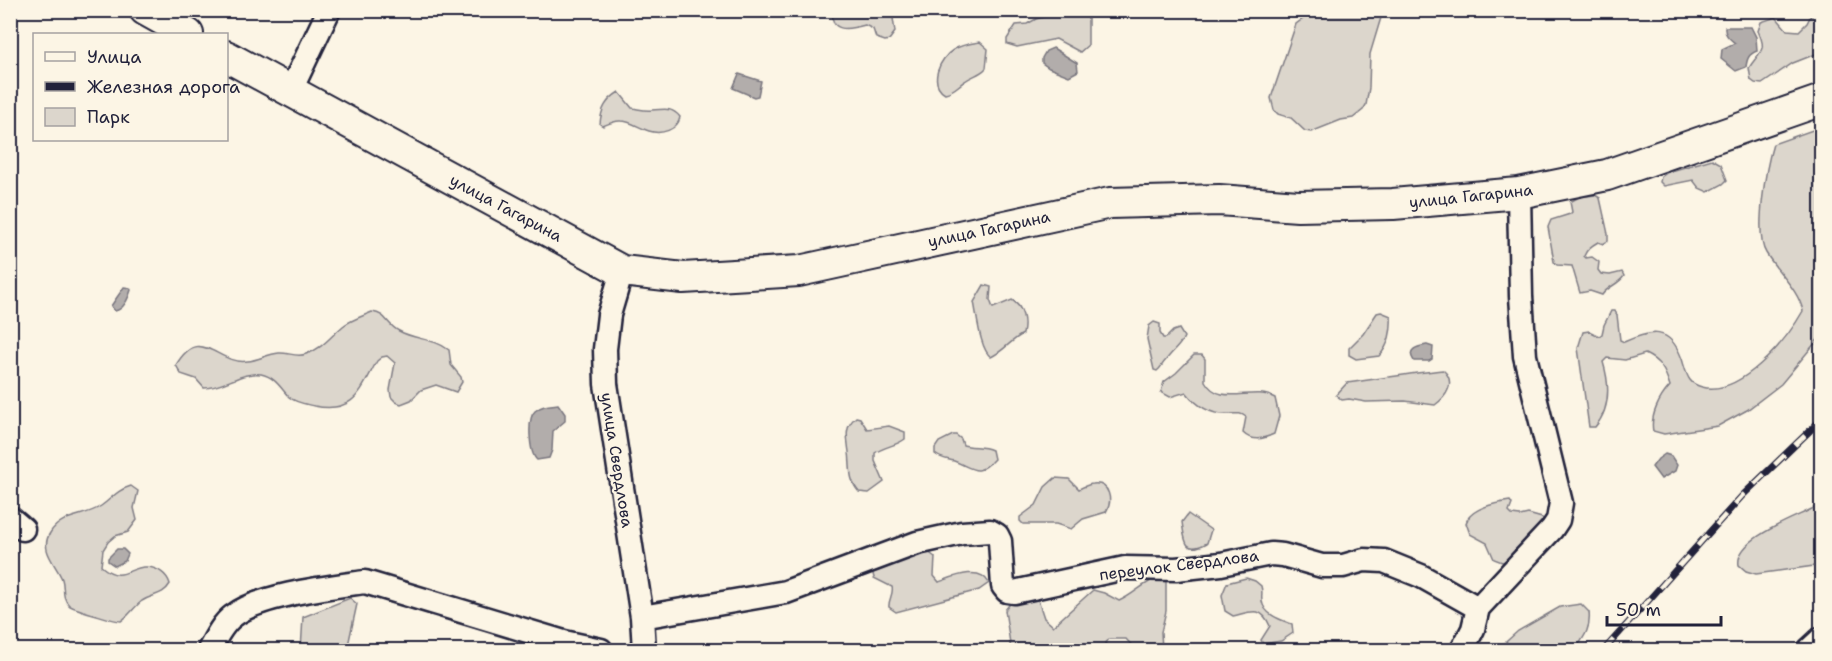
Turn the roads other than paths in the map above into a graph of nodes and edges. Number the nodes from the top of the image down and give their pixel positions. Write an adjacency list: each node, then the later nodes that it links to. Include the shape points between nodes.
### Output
1 (146, 10): 3 (main road)
2 (329, 10): 5 (street)
3 (186, 33)
4 (228, 57): 5 (main road, улица Гагарина)
5 (290, 92): 8 (main road, улица Гагарина)
6 (1808, 104): 7 (main road, улица Гагарина, via 1607,175)
7 (1519, 193): 8 (main road, улица Гагарина, via 1393,204 1298,206 1199,200 1110,203 799,271 683,278); 9 (street, via 1525,356 1561,503 1552,529)
8 (622, 271): 10 (street, улица Свердлова, via 609,315 606,384)
9 (1478, 608): 10 (street, переулок Свердлова, via 1421,576 1384,561 1322,566 1283,555 1176,569 1125,568 1007,591 1003,586 1000,541 990,531 917,543 786,592); 14 (street)
10 (642, 617): 13 (street, улица Свердлова)
11 (209, 651): 12 (street, via 231,617 251,604 365,582)
12 (601, 651)
13 (644, 651)
14 (1462, 651)

